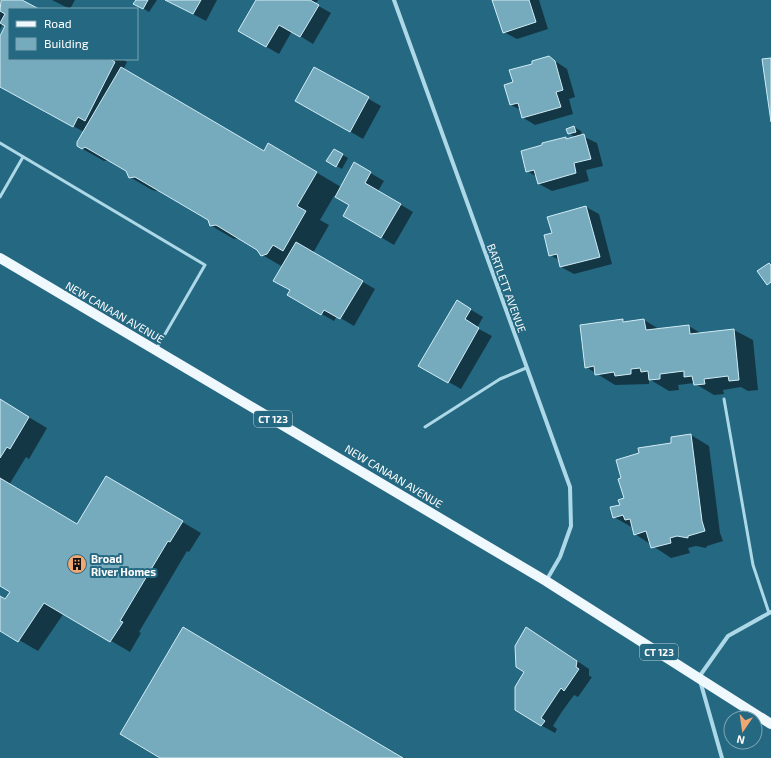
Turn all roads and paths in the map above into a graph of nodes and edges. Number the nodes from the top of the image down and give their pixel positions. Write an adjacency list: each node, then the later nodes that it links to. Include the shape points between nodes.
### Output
1 (394, 0): 7 (street, BARTLETT AVENUE)
2 (0, 143): 3 (lane)
3 (23, 157): 4 (lane); 6 (lane, via 205,265)
4 (0, 196)
5 (0, 258): 6 (main road, NEW CANAAN AVENUE / CT 123)
6 (156, 350): 10 (main road, NEW CANAAN AVENUE / CT 123)
7 (526, 368): 9 (lane, via 500,379); 10 (street, BARTLETT AVENUE, via 570,487 571,526 560,557)
8 (724, 399): 11 (lane, via 752,565)
9 (425, 427)
10 (546, 581): 12 (main road, NEW CANAAN AVENUE / CT 123)
11 (770, 612): 12 (street, via 728,636)
12 (698, 677): 13 (main road, NEW CANAAN AVENUE / CT 123); 14 (street)
13 (771, 724)
14 (722, 758)

